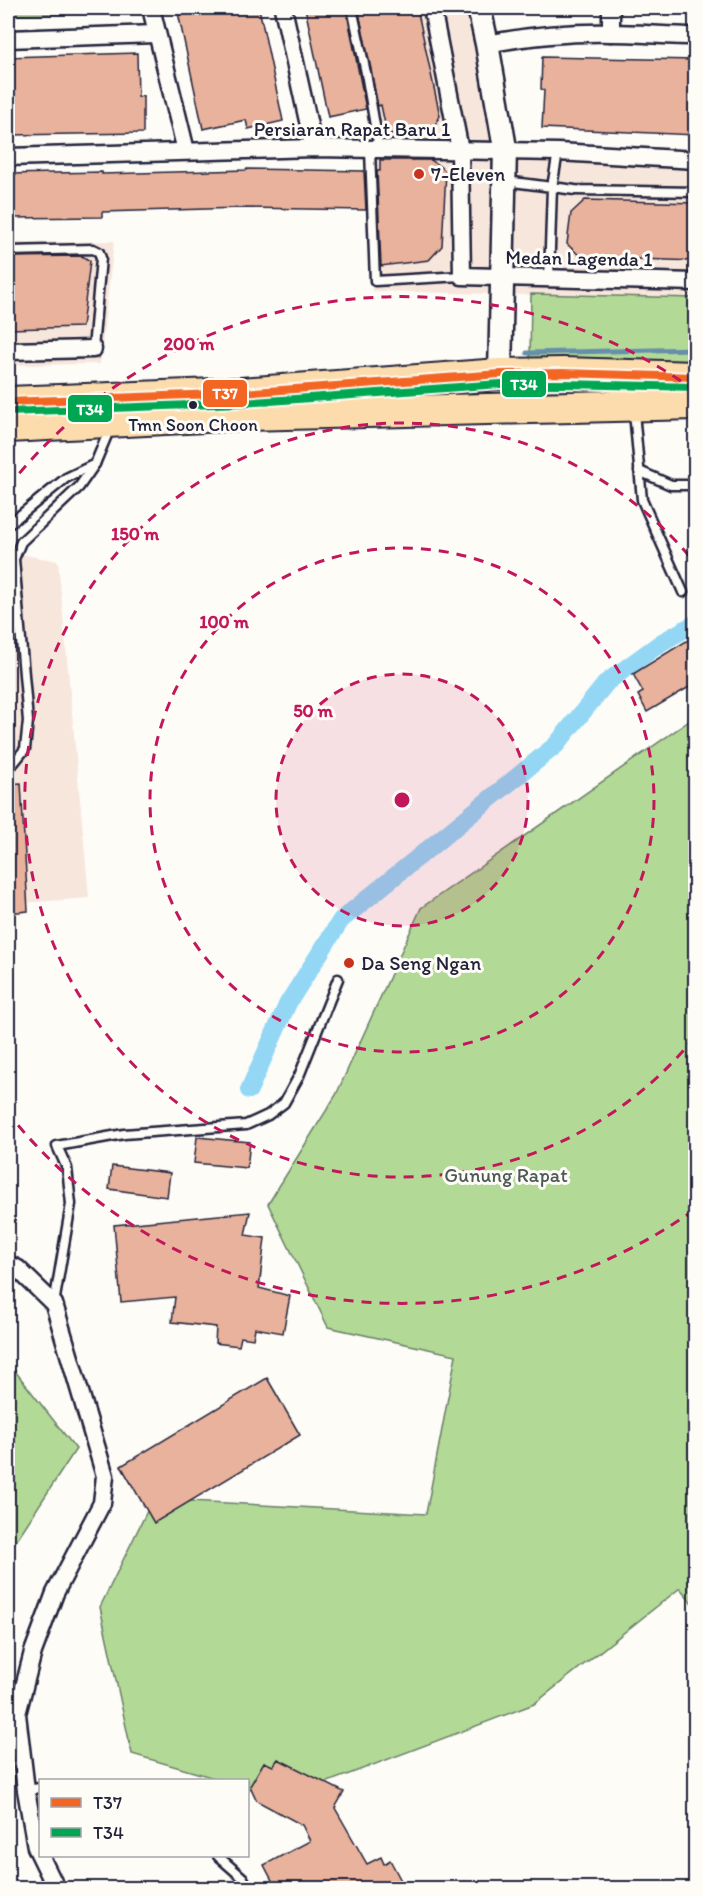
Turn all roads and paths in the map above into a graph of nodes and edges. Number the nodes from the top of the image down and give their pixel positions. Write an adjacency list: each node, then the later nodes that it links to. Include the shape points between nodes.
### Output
1 (151, 8): 7 (street)
2 (283, 8): 12 (street)
3 (352, 8): 13 (lane, via 366,73)
4 (432, 8): 14 (street)
5 (479, 8): 11 (street)
6 (611, 8): 8 (street)
7 (156, 33): 10 (street); 15 (street)
8 (610, 33): 9 (street); 11 (street, via 522,37)
9 (696, 36)
10 (8, 39)
11 (487, 44): 16 (street)
12 (314, 148): 13 (street, Persiaran Rapat Baru 1); 15 (street, Persiaran Rapat Baru 1)
13 (375, 149): 14 (street, Persiaran Rapat Baru 1); 24 (lane, via 375,281)
14 (460, 150): 16 (street, Persiaran Rapat Baru 1); 24 (street)
15 (186, 151): 18 (street, Persiaran Rapat Baru 1)
16 (505, 152): 17 (street, Persiaran Rapat Baru 1); 20 (street)
17 (558, 152): 19 (street, Persiaran Rapat Baru 1); 21 (lane)
18 (8, 158)
19 (696, 160)
20 (504, 181): 21 (lane); 25 (street)
21 (552, 187): 22 (lane); 26 (lane)
22 (696, 192)
23 (8, 251): 28 (lane, via 99,252 102,258)
24 (462, 276): 25 (street, Medan Lagenda 1)
25 (501, 278): 26 (street, Medan Lagenda 1); 30 (street)
26 (549, 278): 27 (street, Medan Lagenda 1)
27 (696, 282)
28 (93, 349): 29 (street)
29 (8, 351)
30 (500, 374): 31 (highway); 32 (highway, via 241,393); 35 (highway, via 530,395); 36 (highway, via 493,385 478,395)
31 (696, 377)
32 (8, 402)
33 (696, 404): 34 (highway)
34 (633, 405): 35 (highway); 40 (lane)
35 (568, 406): 36 (highway)
36 (433, 411): 37 (highway)
37 (112, 422): 38 (highway); 39 (lane)
38 (8, 427)
39 (95, 464): 42 (lane, via 66,478); 44 (lane, via 79,487 21,542 14,559)
40 (639, 471): 41 (lane, via 670,485); 43 (lane, via 642,500)
41 (696, 485)
42 (8, 525)
43 (683, 592)
44 (18, 602): 45 (lane); 46 (lane, via 28,721 25,749)
45 (8, 603)
46 (8, 770)
47 (338, 979): 49 (lane, via 299,1076 284,1103 268,1115 246,1125 124,1134 57,1146 67,1168 71,1204)
48 (8, 1264): 49 (street)
49 (54, 1304): 50 (street, via 105,1476 102,1503 55,1593 33,1652 17,1714)
50 (33, 1789): 51 (street)
51 (39, 1853)
52 (41, 1857): 54 (street)
53 (219, 1857): 55 (lane, via 243,1878)
54 (56, 1888)
55 (248, 1888)

